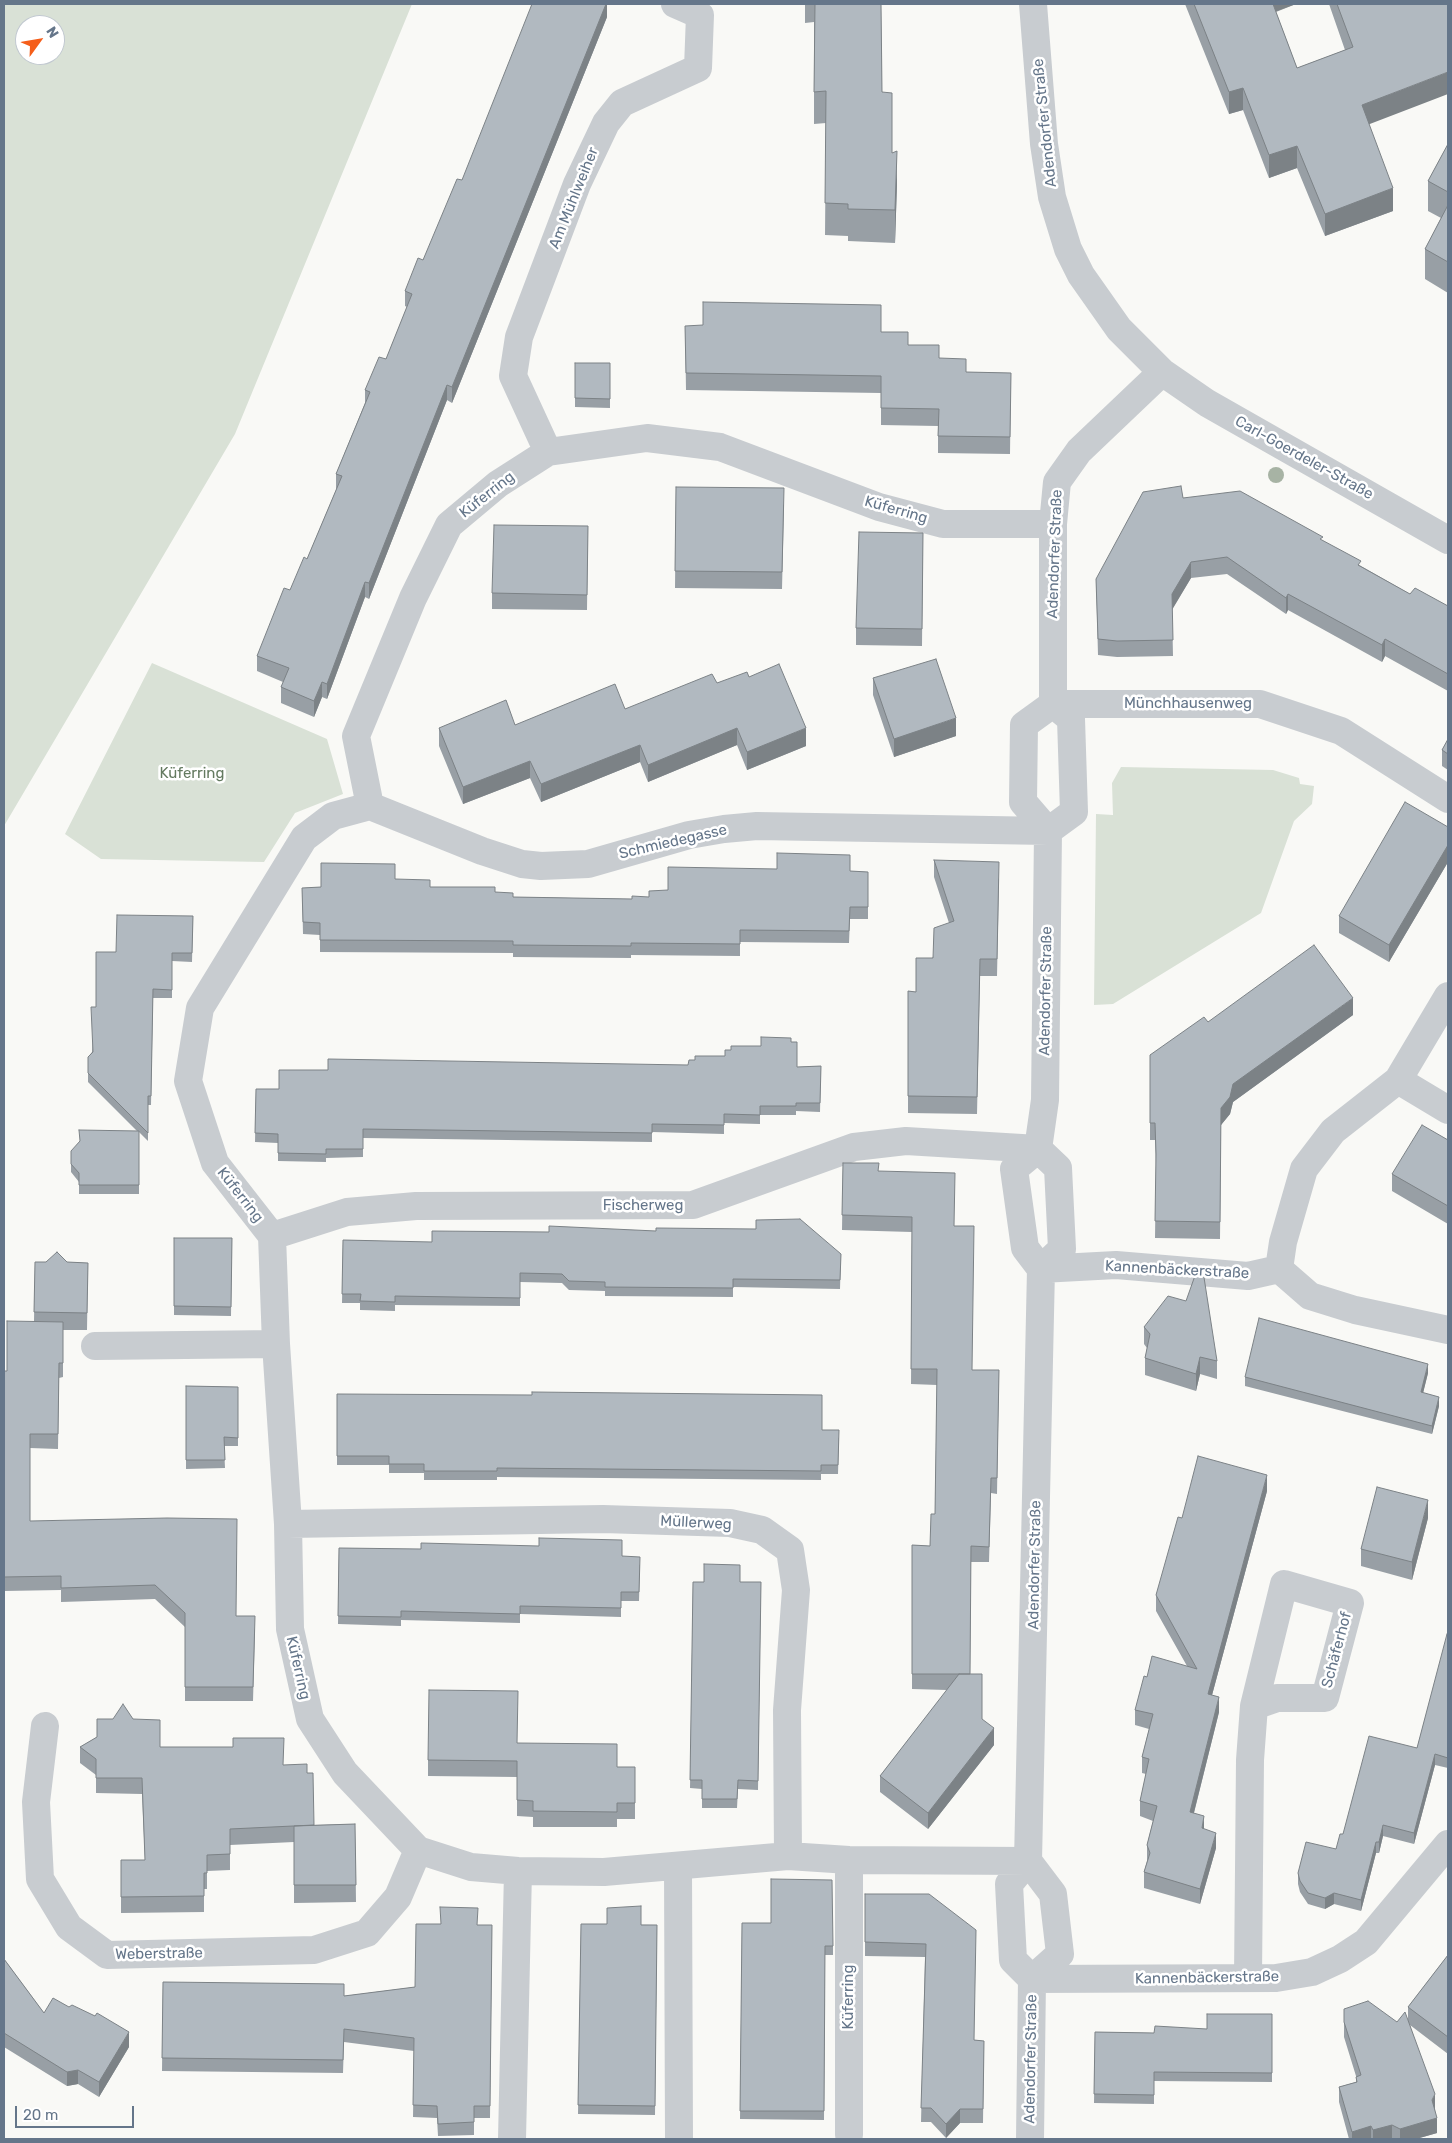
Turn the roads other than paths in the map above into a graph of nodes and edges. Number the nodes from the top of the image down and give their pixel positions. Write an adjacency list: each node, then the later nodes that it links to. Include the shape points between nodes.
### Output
1 (675, 4): 4 (street, Am Mühlweiher, via 700,14 698,68 622,103 606,123 577,184 519,337 513,376)
2 (1033, 4): 3 (street, Adendorfer Straße, via 1044,144 1050,188 1060,225 1081,275 1102,308 1119,330)
3 (1162, 372): 5 (street, Adendorfer Straße, via 1079,451 1057,482); 6 (street, Carl-Goerdeler-Straße, via 1207,404)
4 (548, 452): 5 (street, Küferring, via 647,438 720,447 879,507 943,524); 9 (street, Küferring, via 498,484 450,526 429,566 356,736)
5 (1053, 524): 7 (street, Adendorfer Straße)
6 (1448, 540)
7 (1053, 704): 8 (street, Münchhausenweg, via 1260,704 1341,731); 10 (street, via 1071,719 1074,812); 10 (street, via 1024,725 1023,802)
8 (1448, 799)
9 (370, 806): 10 (street, Schmiedegasse, via 482,851 522,864 541,866 588,864 689,835 757,826); 15 (street, Küferring, via 332,816 304,838 200,1008 188,1080 191,1090 215,1163)
10 (1048, 831): 14 (street, Adendorfer Straße, via 1044,1100)
11 (1448, 996): 12 (street)
12 (1398, 1080): 13 (street); 17 (street, via 1333,1130 1304,1169)
13 (1448, 1110)
14 (1038, 1149): 15 (street, Fischerweg, via 906,1140 854,1147 693,1205 416,1206 347,1212); 16 (street, via 1014,1169 1025,1248); 16 (street, via 1058,1168 1062,1249)
15 (272, 1236): 19 (street, Küferring)
16 (1041, 1269): 17 (street, Kannenbäckerstraße, via 1116,1265 1248,1276); 28 (street, Adendorfer Straße)
17 (1279, 1269): 18 (street, via 1310,1296 1355,1310)
18 (1448, 1330)
19 (276, 1344): 20 (street); 21 (street, Küferring)
20 (95, 1346)
21 (288, 1524): 25 (street, Küferring, via 290,1629 310,1720 345,1773); 26 (street, Müllerweg, via 603,1519 730,1523 762,1530 790,1550 796,1590 787,1710)
22 (1254, 1706): 22 (street, Schäferhof, via 1284,1584 1350,1603 1325,1698 1277,1698); 31 (street, Schäferhof, via 1250,1760)
23 (45, 1726): 25 (street, Weberstraße, via 36,1802 40,1879 69,1927 107,1955 314,1950 367,1933 398,1897)
24 (1448, 1844): 31 (street, Kannenbäckerstraße, via 1366,1942 1312,1972 1276,1978)
25 (418, 1850): 30 (street, Küferring, via 471,1867)
26 (788, 1856): 27 (street, Küferring); 29 (street, Küferring)
27 (848, 1860): 28 (street, Küferring); 33 (street, Küferring)
28 (1028, 1861): 32 (street, Adendorfer Straße, via 1009,1884 1009,1896 1013,1960); 32 (street, Adendorfer Straße, via 1053,1894 1060,1954)
29 (678, 1868): 30 (street, Küferring, via 604,1872); 35 (street)
30 (518, 1871): 34 (street)
31 (1248, 1978): 32 (street, Kannenbäckerstraße)
32 (1032, 1979): 36 (street, Adendorfer Straße)
33 (848, 2135)
34 (512, 2139)
35 (679, 2139)
36 (1030, 2139)

